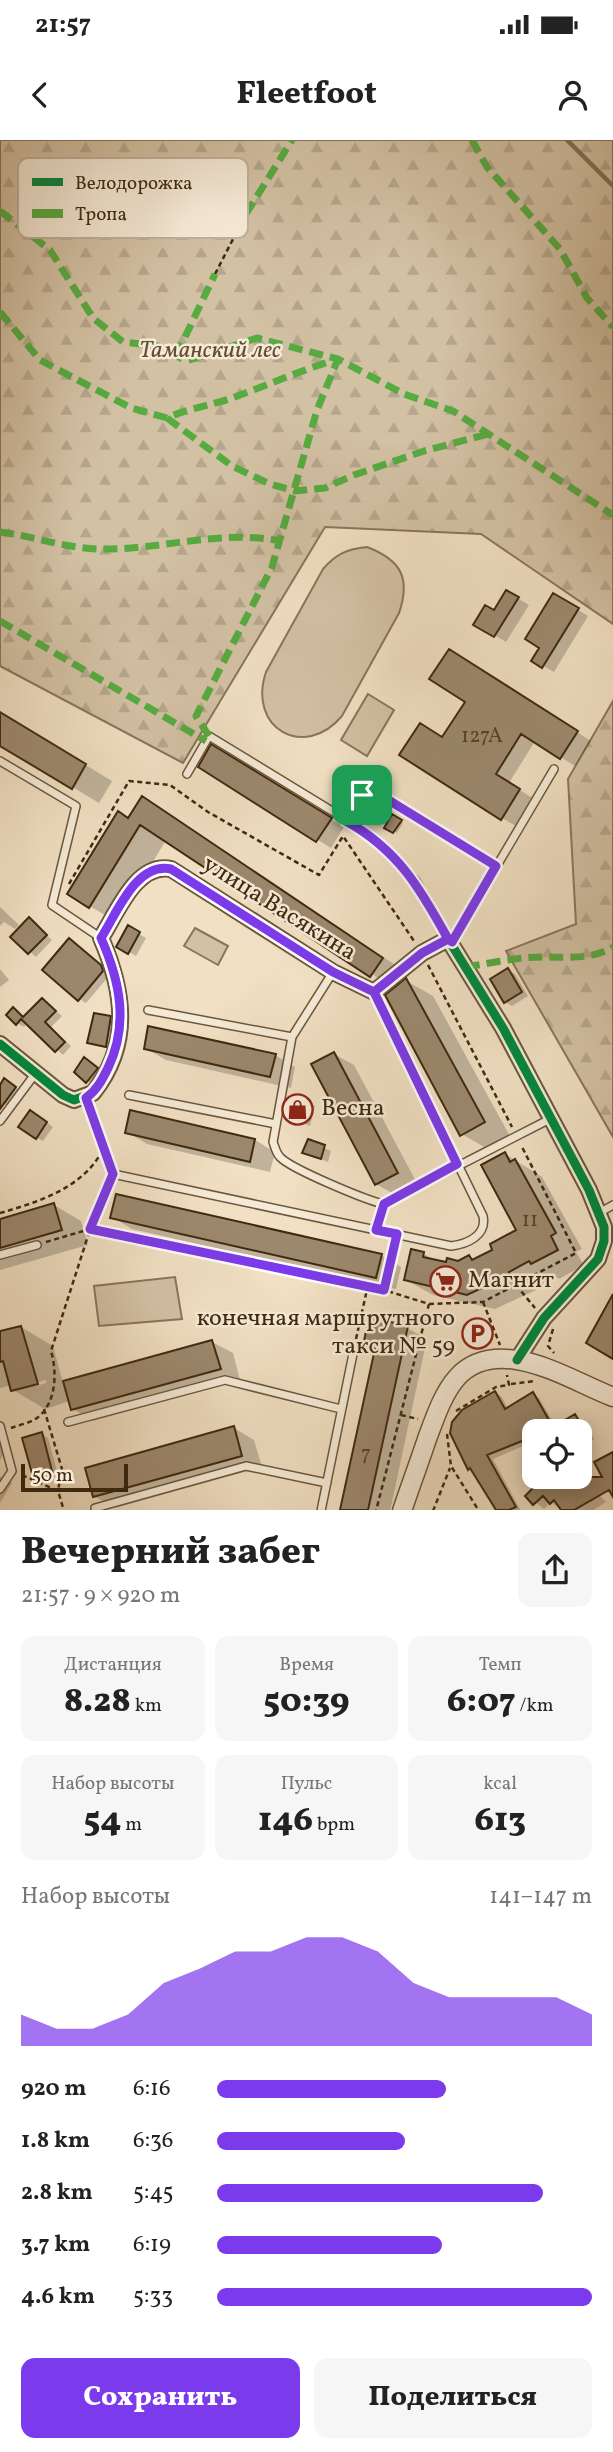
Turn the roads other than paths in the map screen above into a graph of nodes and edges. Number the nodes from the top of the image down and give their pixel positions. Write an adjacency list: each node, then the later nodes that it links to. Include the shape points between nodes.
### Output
1 (0, 761): 6 (lane, via 76,806 52,905)
2 (554, 769): 5 (lane)
3 (187, 775): 4 (lane, via 209,736)
4 (346, 821): 5 (lane, via 362,795 377,793); 7 (lane, via 368,833 416,881)
5 (496, 866): 7 (lane)
6 (101, 938): 8 (street, улица Васякина, via 139,878 160,867 171,869); 13 (street, via 115,970 122,1024 100,1084 86,1098 74,1100)
7 (450, 940): 9 (street, via 422,953); 15 (street)
8 (333, 972): 9 (street, улица Васякина); 11 (lane)
9 (374, 992): 18 (lane)
10 (148, 1010): 11 (lane)
11 (292, 1037): 17 (lane)
12 (0, 1044): 13 (street)
13 (35, 1074): 16 (lane)
14 (129, 1095): 17 (lane)
15 (550, 1119): 18 (lane); 22 (street)
16 (0, 1121)
17 (276, 1124): 20 (lane, via 273,1142 277,1155 289,1164 368,1202)
18 (457, 1164): 20 (lane); 23 (lane, via 483,1216 481,1232 466,1244 452,1246)
19 (113, 1174): 23 (lane)
20 (384, 1204): 23 (lane)
21 (613, 1205): 22 (lane)
22 (599, 1213): 27 (street, via 604,1227 598,1259 544,1318)
23 (376, 1230)
24 (37, 1245): 25 (lane)
25 (0, 1255)
26 (354, 1349): 29 (lane)
27 (517, 1360): 28 (street); 36 (street, via 481,1361 454,1378)
28 (613, 1397)
29 (341, 1409): 30 (lane, via 225,1380); 32 (lane)
30 (68, 1422)
31 (1, 1429): 33 (lane, via 12,1471)
32 (327, 1483): 34 (lane, via 246,1466); 35 (lane)
33 (0, 1489)
34 (95, 1508)
35 (321, 1510)
36 (402, 1510)

